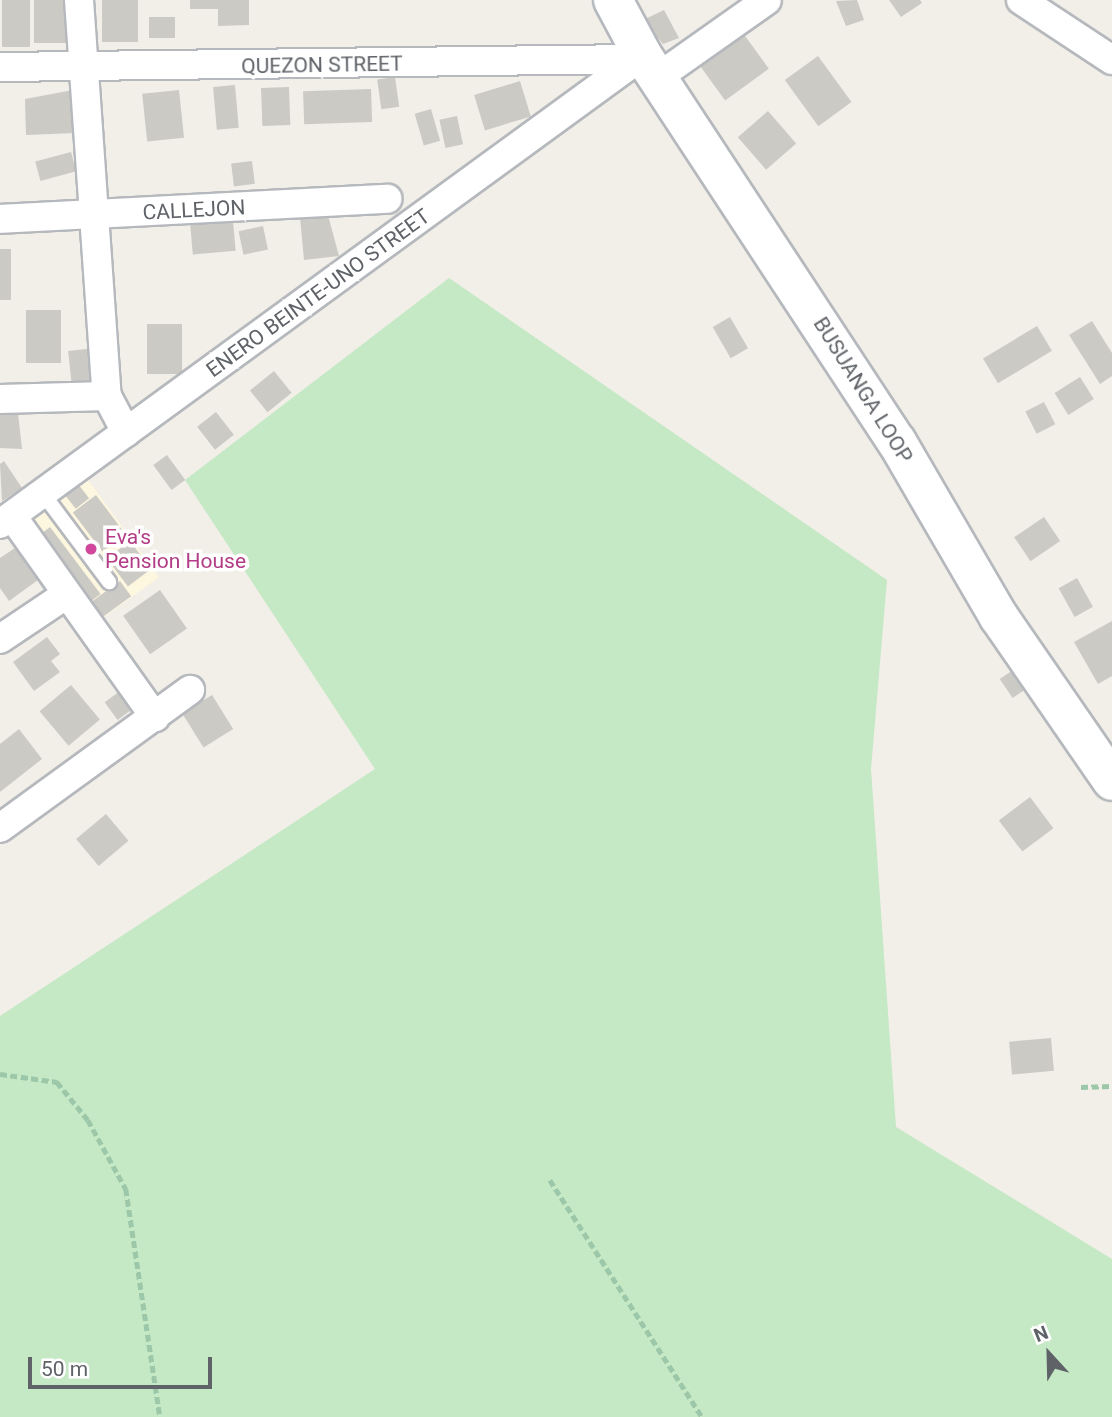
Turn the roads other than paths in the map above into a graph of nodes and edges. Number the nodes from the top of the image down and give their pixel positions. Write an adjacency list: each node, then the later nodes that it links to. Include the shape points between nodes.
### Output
1 (79, 0): 8 (street)
2 (613, 0): 6 (main road, BUSUANGA LOOP)
3 (767, 0): 6 (street, ENERO BEINTE-UNO STREET)
4 (1021, 0): 5 (street)
5 (1112, 60)
6 (645, 64): 8 (street, QUEZON STREET); 14 (street, ENERO BEINTE-UNO STREET); 22 (main road, BUSUANGA LOOP, via 897,442 999,617)
7 (0, 67): 8 (street, QUEZON STREET)
8 (86, 68): 10 (street)
9 (387, 199): 10 (street, CALLEJON)
10 (90, 217): 11 (street, CALLEJON); 12 (street)
11 (0, 219)
12 (107, 396): 13 (street); 14 (street)
13 (0, 399)
14 (126, 432): 15 (street, ENERO BEINTE-UNO STREET)
15 (41, 490): 16 (street, ENERO BEINTE-UNO STREET); 17 (lane)
16 (6, 520): 18 (street)
17 (109, 582)
18 (64, 596): 19 (street); 21 (street)
19 (0, 639)
20 (190, 690): 21 (street)
21 (155, 717): 23 (street)
22 (1112, 780)
23 (0, 828)

